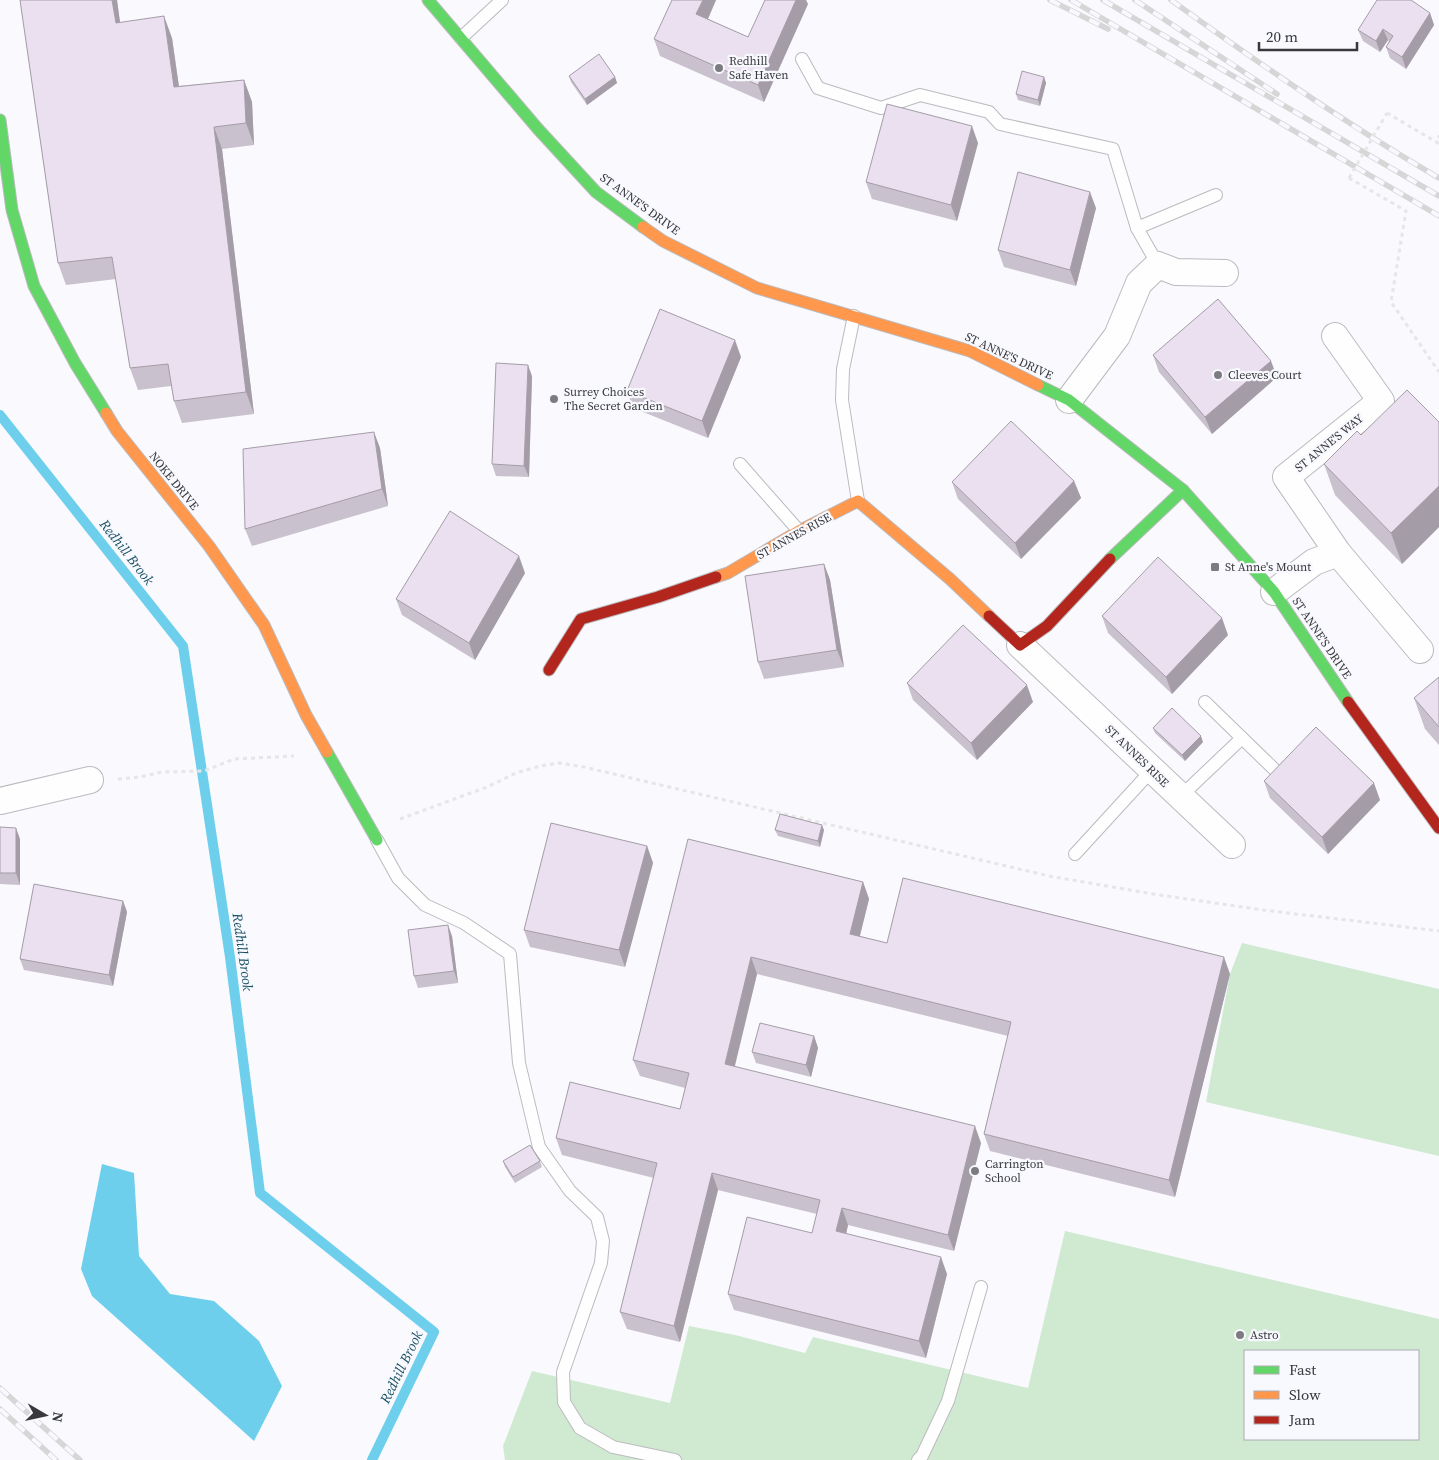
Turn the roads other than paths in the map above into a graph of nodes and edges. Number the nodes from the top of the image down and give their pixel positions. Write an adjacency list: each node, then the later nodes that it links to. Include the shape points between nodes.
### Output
1 (428, 0): 3 (street, ST ANNE'S DRIVE)
2 (502, 0): 3 (lane)
3 (461, 38): 10 (street, ST ANNE'S DRIVE, via 596,192 663,241 757,288)
4 (802, 59): 7 (lane, via 818,88 881,108 920,95 989,112 1000,124 1112,149)
5 (0, 120): 30 (street, NOKE DRIVE, via 12,210 34,286 75,363 117,431 209,546 264,625 306,715)
6 (1216, 195): 7 (lane)
7 (1137, 228): 8 (lane)
8 (1158, 265): 9 (street, via 1176,272); 12 (street, via 1139,283 1117,336)
9 (1225, 273)
10 (854, 316): 12 (street, ST ANNE'S DRIVE, via 970,351); 15 (lane, via 843,369 842,400)
11 (1335, 336): 17 (street, ST ANNE'S WAY, via 1381,401 1286,477)
12 (1069, 400): 14 (street, ST ANNE'S DRIVE)
13 (740, 464): 16 (lane)
14 (1183, 490): 18 (street, ST ANNE'S DRIVE); 19 (street, via 1115,553 1047,626)
15 (858, 501): 16 (street, ST ANNES RISE); 19 (street, ST ANNES RISE, via 950,579)
16 (799, 531): 21 (street, ST ANNES RISE, via 728,574 581,619)
17 (1338, 553): 18 (street, via 1314,562); 20 (street, ST ANNE'S WAY)
18 (1274, 592): 29 (street, ST ANNE'S DRIVE, via 1363,724)
19 (1020, 645): 24 (street, ST ANNES RISE)
20 (1420, 650)
21 (549, 670)
22 (1205, 702): 23 (lane)
23 (1242, 738): 25 (lane); 27 (lane)
24 (1152, 770): 27 (street, ST ANNES RISE); 32 (lane)
25 (1275, 770)
26 (90, 780): 28 (street)
27 (1180, 797): 31 (street, ST ANNES RISE)
28 (0, 801)
29 (1439, 828)
30 (377, 840): 34 (lane, via 398,878 425,905 464,923 510,954 519,1063 540,1147 570,1191 597,1216 603,1242 601,1263 563,1372 564,1402 580,1428 613,1447)
31 (1232, 845)
32 (1075, 854)
33 (981, 1287): 35 (lane, via 948,1402)
34 (675, 1460)
35 (918, 1460)

